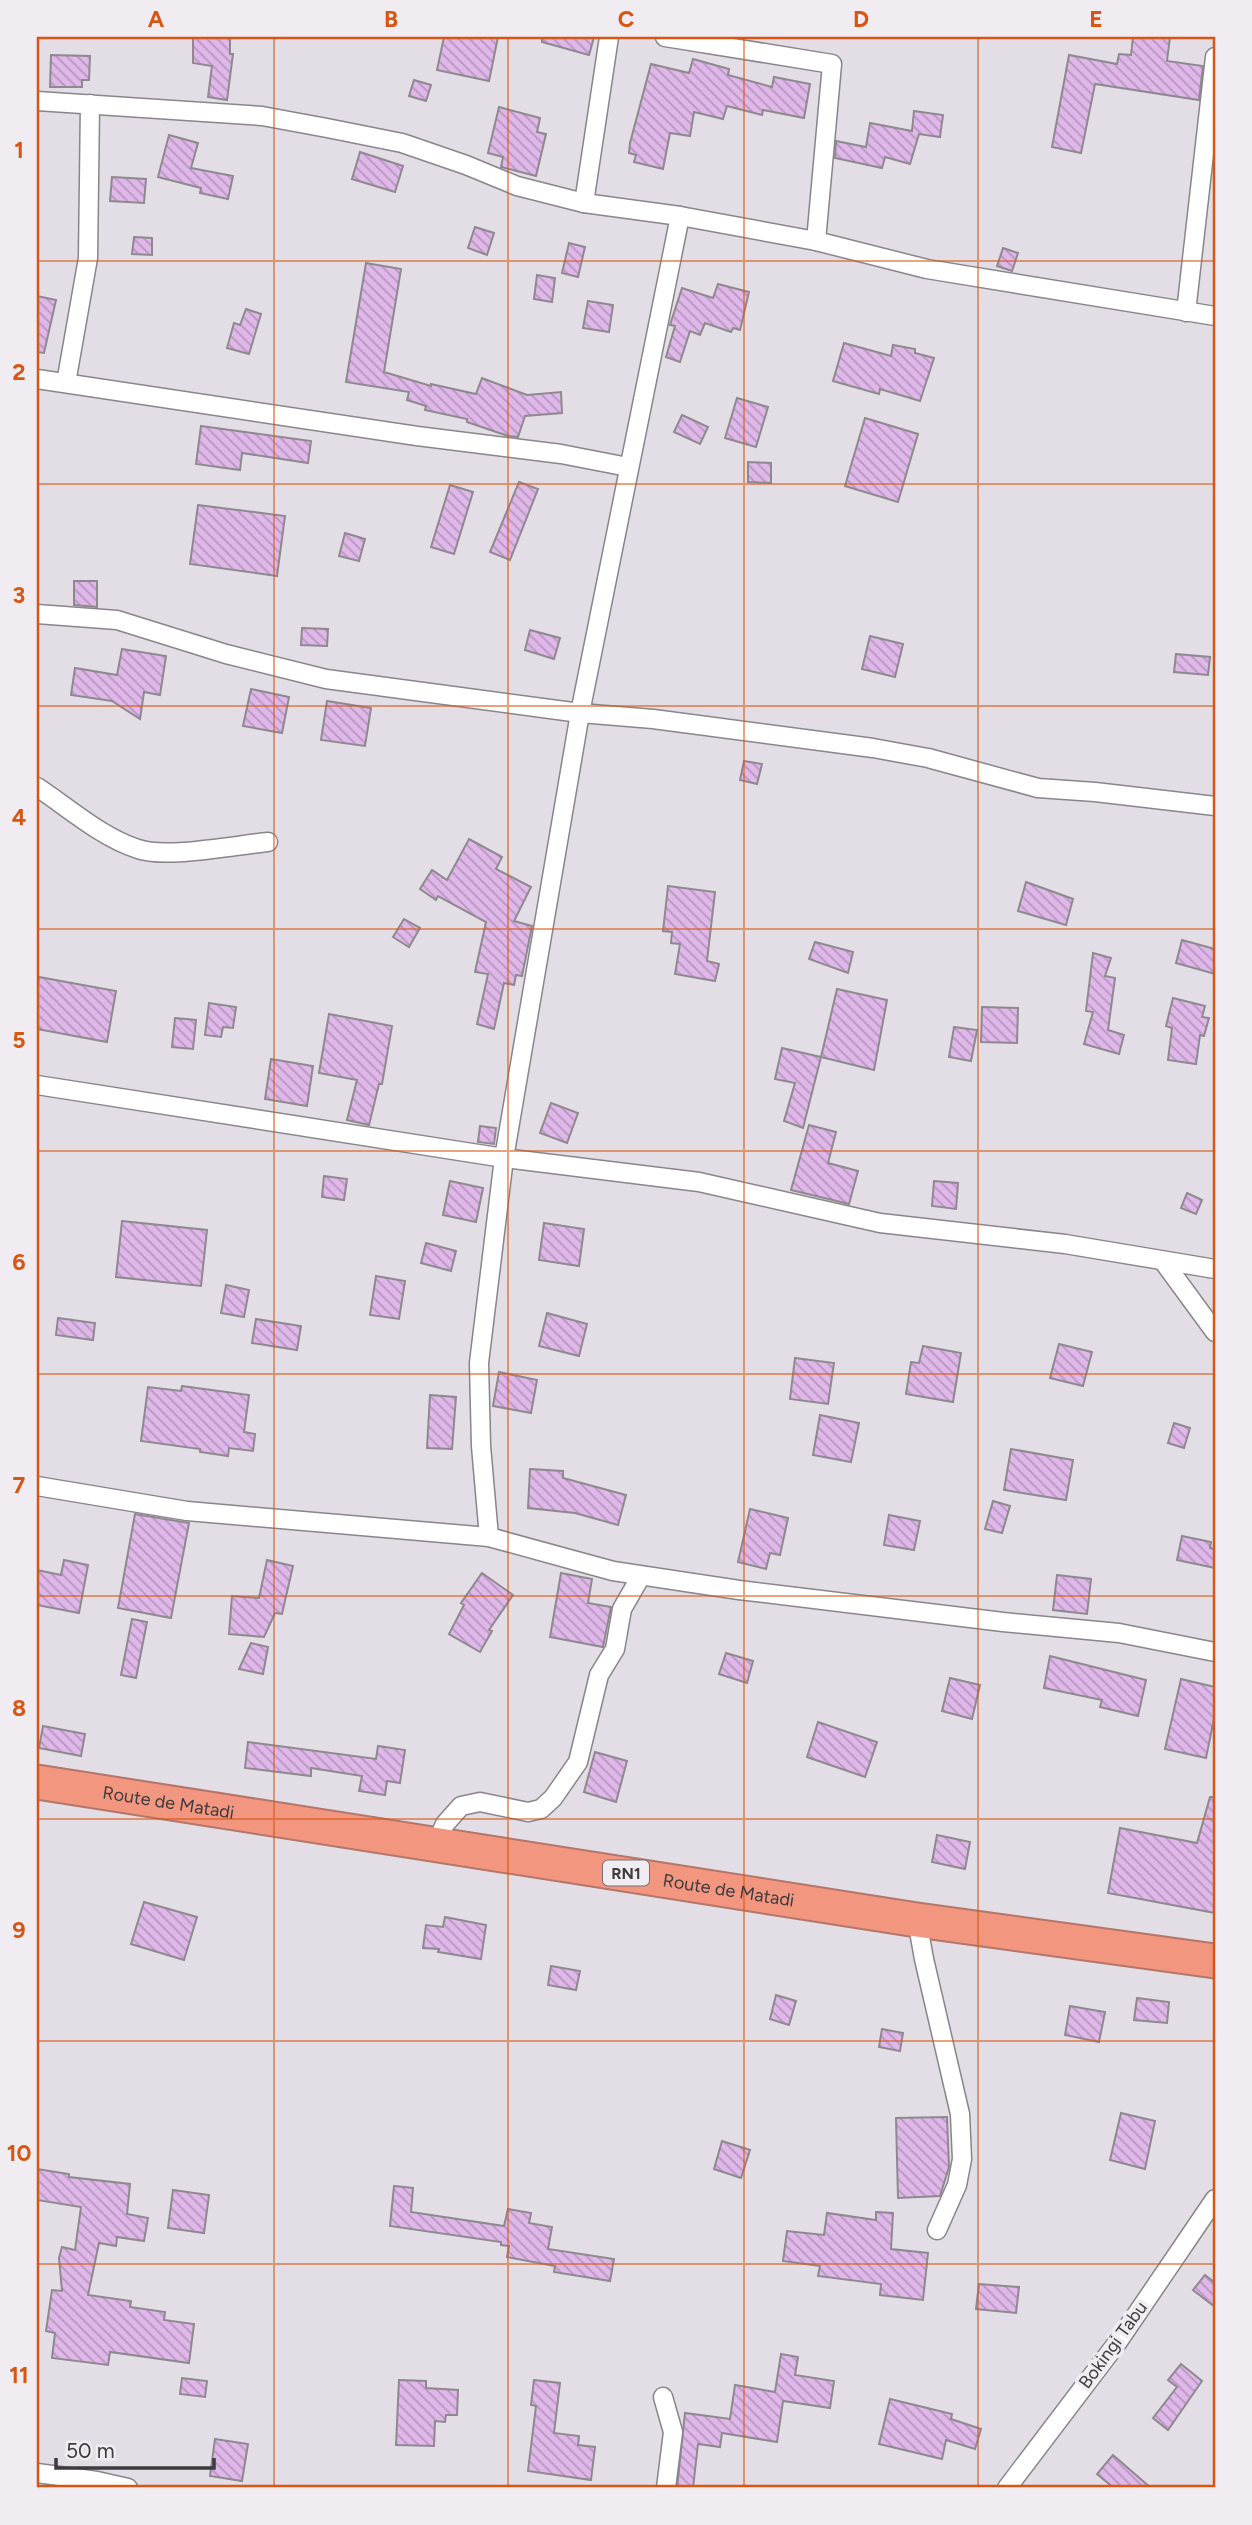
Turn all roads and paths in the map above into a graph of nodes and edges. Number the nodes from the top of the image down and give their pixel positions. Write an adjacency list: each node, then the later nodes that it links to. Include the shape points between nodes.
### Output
1 (609, 37): 6 (street)
2 (665, 37): 8 (street, via 832,64)
3 (1215, 57): 9 (street)
4 (37, 102): 5 (street)
5 (90, 104): 6 (street, via 262,116 339,130 402,143 517,186); 12 (street, via 88,258)
6 (584, 203): 7 (street)
7 (680, 216): 8 (street); 13 (street)
8 (816, 241): 9 (street, via 927,269)
9 (1186, 312): 10 (street)
10 (1215, 316)
11 (37, 379): 12 (street)
12 (66, 383): 13 (street)
13 (628, 467): 15 (street)
14 (37, 614): 15 (street, via 117,620 326,679)
15 (580, 713): 17 (street, via 873,748 1038,788); 20 (street)
16 (37, 786): 18 (street, via 113,839 140,850 163,853)
17 (1215, 806)
18 (268, 842)
19 (37, 1085): 20 (street)
20 (504, 1158): 21 (street, via 699,1182 880,1223 1065,1244); 25 (street, via 479,1363)
21 (1163, 1261): 22 (street); 23 (street)
22 (1215, 1269)
23 (1215, 1332)
24 (37, 1486): 25 (street, via 187,1511)
25 (489, 1537): 26 (street)
26 (641, 1576): 27 (street, via 1119,1633); 29 (street, via 622,1609 615,1649 599,1675 578,1762 553,1798 541,1809 528,1812 480,1802 460,1806)
27 (1215, 1652)
28 (37, 1782): 29 (highway, Route de Matadi / RN1)
29 (436, 1843): 30 (highway, Route de Matadi / RN1)
30 (917, 1920): 31 (highway, Route de Matadi / RN1); 33 (street, via 960,2114 962,2159 957,2185)
31 (1215, 1961)
32 (1215, 2199): 38 (street, Bokingi Tabu, via 1117,2343)
33 (937, 2230)
34 (663, 2397): 37 (street, via 673,2432)
35 (37, 2473): 36 (street)
36 (128, 2488)
37 (666, 2488)
38 (1007, 2488)

